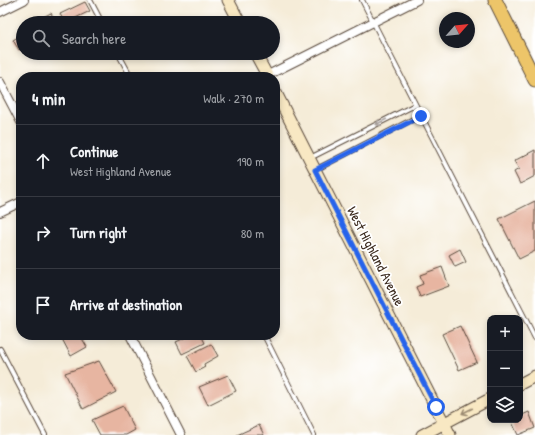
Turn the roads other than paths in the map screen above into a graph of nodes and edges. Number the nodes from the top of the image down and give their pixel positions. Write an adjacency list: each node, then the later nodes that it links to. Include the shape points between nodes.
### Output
1 (24, 0): 7 (street)
2 (90, 0): 8 (lane)
3 (228, 0): 9 (street)
4 (362, 0): 10 (lane)
5 (416, 0): 10 (street)
6 (495, 0): 16 (main road)
7 (0, 12)
8 (98, 16)
9 (236, 16)
10 (373, 22): 15 (street); 19 (lane)
11 (122, 60): 13 (lane)
12 (258, 60): 14 (street)
13 (128, 72)
14 (264, 72)
15 (276, 72)
16 (535, 80)
17 (0, 82): 20 (street)
18 (280, 101): 22 (street, West Highland Avenue)
19 (415, 105): 21 (lane); 22 (lane, one-way to 22)
20 (16, 112)
21 (421, 116): 23 (lane); 26 (lane)
22 (309, 158): 23 (street, West Highland Avenue)
23 (315, 170): 33 (street, West Highland Avenue)
24 (16, 204): 25 (street)
25 (0, 212)
26 (535, 338)
27 (133, 340): 35 (street)
28 (266, 340): 36 (lane)
29 (0, 349): 34 (lane)
30 (535, 376): 31 (street)
31 (523, 382)
32 (487, 401): 33 (street, one-way to 33)
33 (444, 423): 37 (street); 38 (street, West Highland Avenue)
34 (45, 435)
35 (181, 435)
36 (314, 435)
37 (422, 435)
38 (450, 435)

